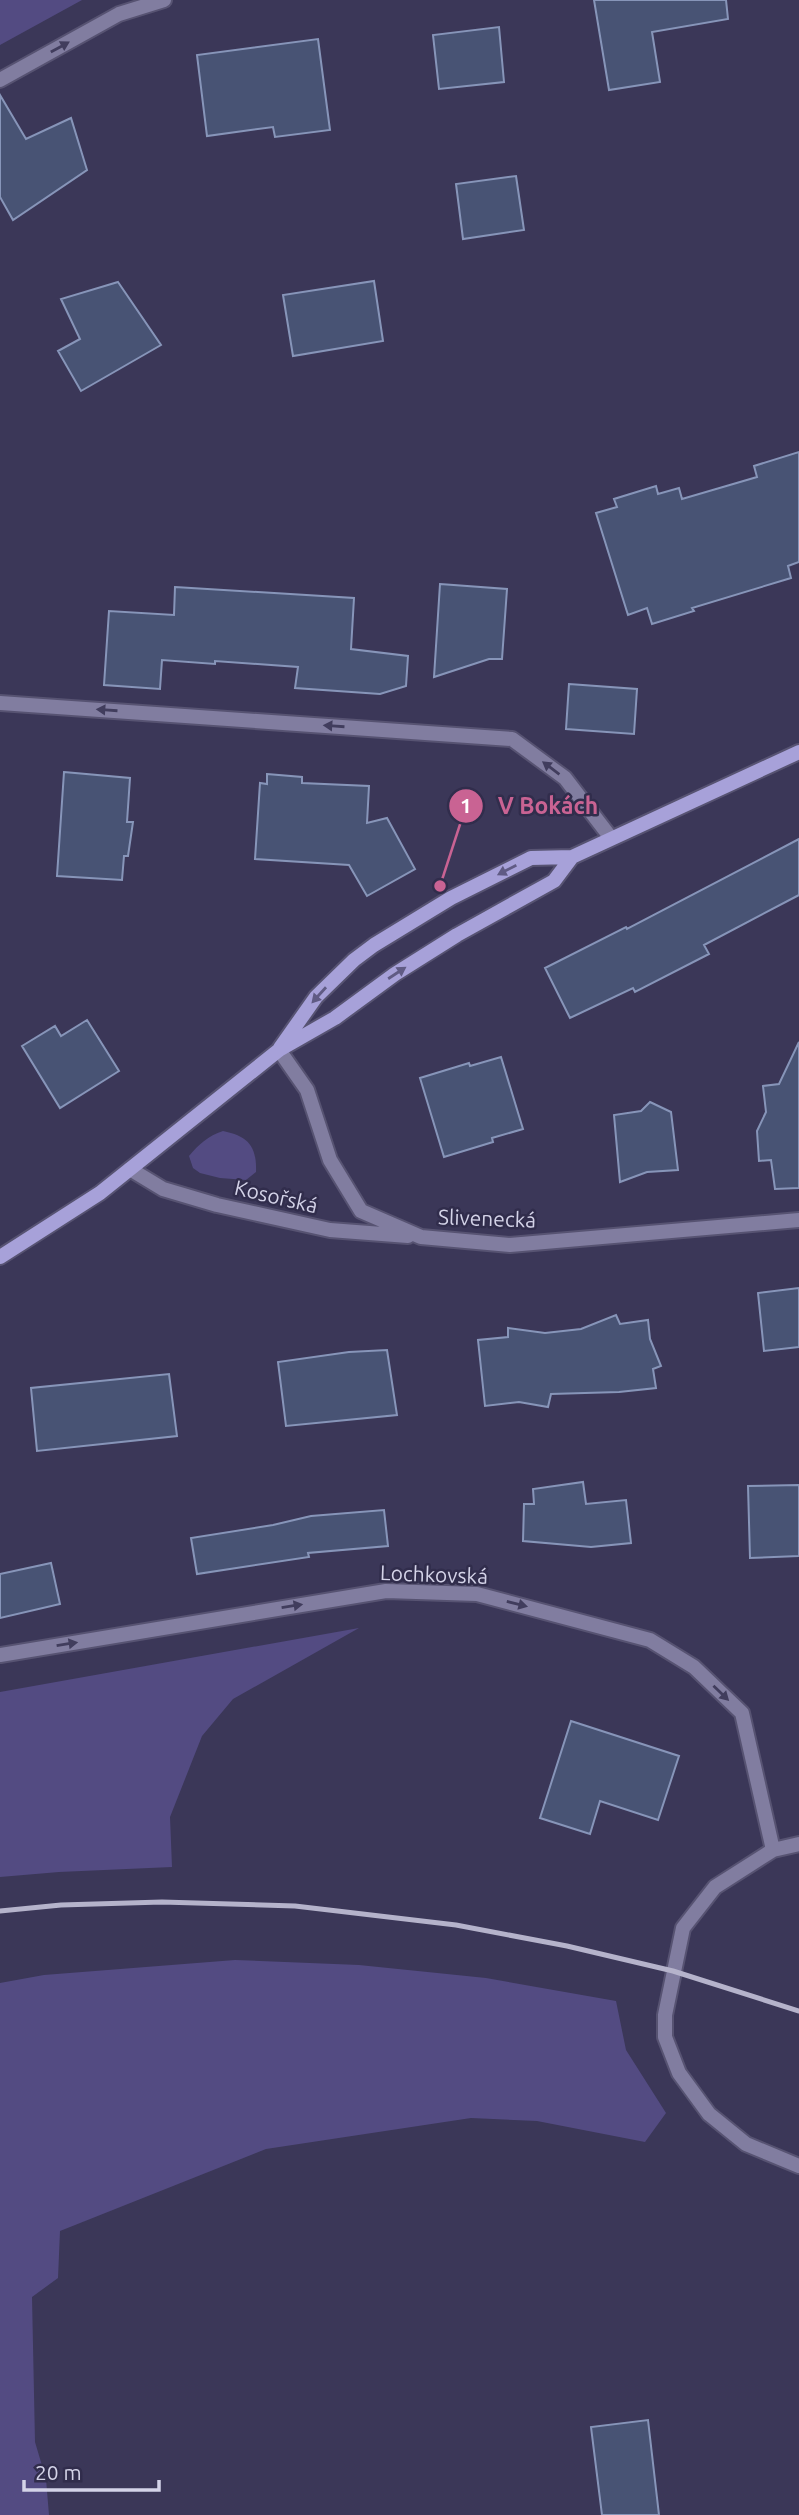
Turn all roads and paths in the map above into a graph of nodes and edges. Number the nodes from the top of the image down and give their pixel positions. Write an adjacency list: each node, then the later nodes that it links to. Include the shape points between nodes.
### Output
1 (164, 0): 2 (street, one-way to 1, via 119,14)
2 (0, 80)
3 (0, 702): 5 (street, one-way to 3, via 565,778 512,739)
4 (799, 752): 5 (street)
5 (611, 838): 6 (street)
6 (572, 857): 7 (street, one-way to 6, via 335,1018 457,934 554,881); 7 (street, one-way to 7, via 531,858 451,898 374,945 316,997)
7 (279, 1050): 8 (street); 10 (street, Slivenecká, via 307,1090 330,1160 361,1211)
8 (130, 1168): 10 (street, Kosořská, via 163,1189 216,1205 330,1230); 11 (street, via 100,1193)
9 (799, 1220): 10 (street, Slivenecká, via 510,1245)
10 (421, 1237)
11 (0, 1257)
12 (0, 1655): 14 (street, Lochkovská, one-way to 14, via 386,1591 477,1594 650,1640 694,1667 742,1713)
13 (799, 1844): 14 (street)
14 (773, 1850): 15 (street, via 715,1887 683,1928 665,2015 665,2037 679,2073 709,2115 746,2144)
15 (799, 2166)

